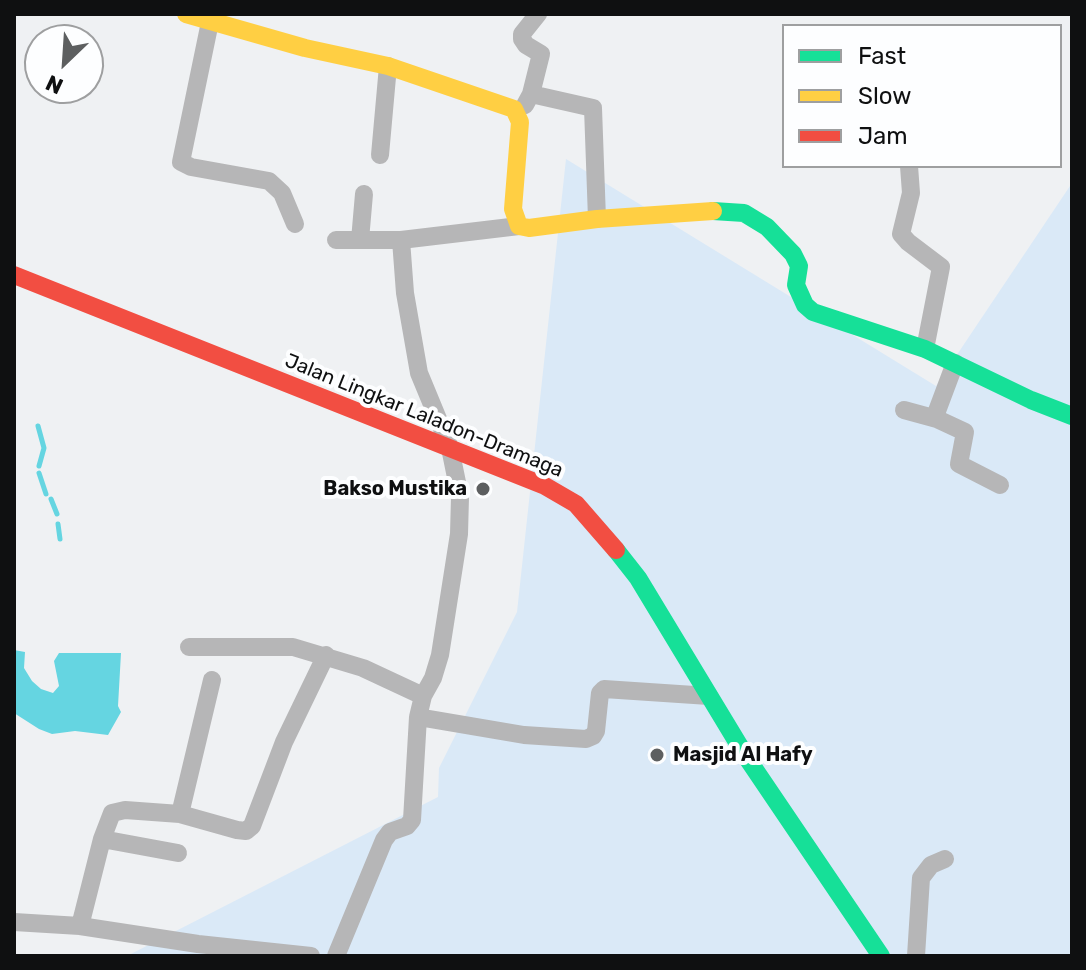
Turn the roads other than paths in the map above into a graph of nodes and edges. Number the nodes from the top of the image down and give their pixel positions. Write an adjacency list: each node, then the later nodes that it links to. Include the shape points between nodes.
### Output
1 (186, 14): 3 (main road)
2 (538, 14): 6 (street, via 522,34 526,45 541,54)
3 (210, 22): 4 (main road); 12 (street, via 181,162 269,181 282,193)
4 (245, 22): 5 (main road, via 305,48)
5 (388, 66): 7 (main road, via 510,107); 8 (street)
6 (531, 94): 7 (street); 11 (street, via 593,108)
7 (519, 116): 13 (main road, via 513,209)
8 (380, 155)
9 (909, 168): 18 (street, via 911,193 901,234 941,267)
10 (364, 194): 15 (street)
11 (597, 219): 13 (main road); 18 (main road, via 744,213 767,227 793,254 799,266 796,285 813,312)
12 (295, 224)
13 (519, 226): 16 (street)
14 (336, 240): 15 (street)
15 (360, 240): 16 (street)
16 (401, 240): 23 (street, via 419,373)
17 (14, 275): 23 (main road, Jalan Lingkar Laladon-Dramaga)
18 (925, 349): 19 (main road)
19 (955, 363): 21 (main road); 22 (street)
20 (904, 410): 22 (street)
21 (1072, 416)
22 (937, 419): 24 (street, via 965,432 961,467)
23 (450, 448): 28 (street, via 460,497 459,534 438,663); 29 (main road, Jalan Lingkar Laladon-Dramaga, via 576,504 638,578)
24 (1000, 485)
25 (189, 647): 26 (street, via 285,646)
26 (326, 655): 28 (street); 31 (street, via 252,826 237,830)
27 (212, 680): 31 (street)
28 (423, 696): 30 (street)
29 (709, 696): 30 (street, via 604,689 596,731 586,739 524,735); 39 (main road, Jalan Lingkar Laladon-Dramaga)
30 (418, 717): 38 (street, via 412,820 390,832 381,845)
31 (180, 814): 32 (street, via 118,811 109,817)
32 (102, 839): 33 (street); 36 (street)
33 (178, 853)
34 (945, 859): 40 (street, via 921,878)
35 (14, 922): 36 (street)
36 (80, 926): 37 (street)
37 (311, 956)
38 (336, 956)
39 (881, 956)
40 (916, 956)

